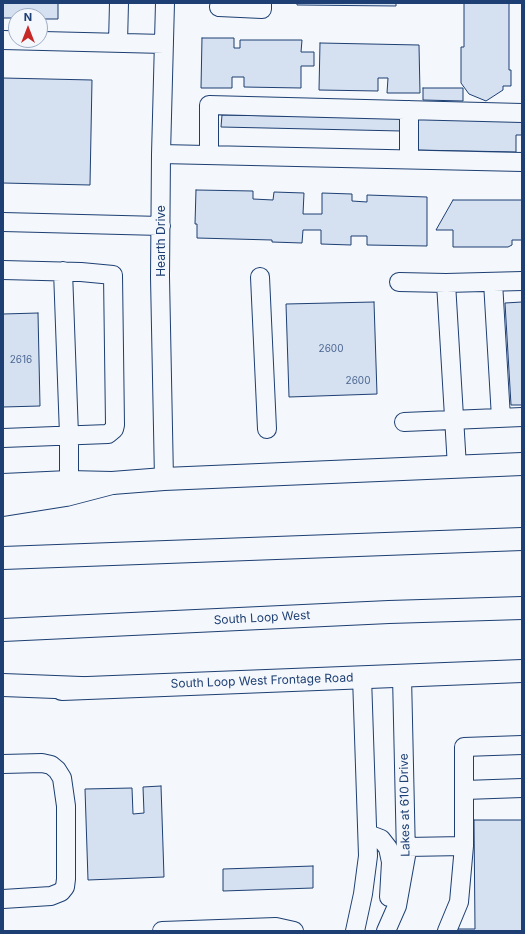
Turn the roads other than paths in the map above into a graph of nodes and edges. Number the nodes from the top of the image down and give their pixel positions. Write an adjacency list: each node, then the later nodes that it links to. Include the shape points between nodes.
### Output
1 (119, 3): 6 (street)
2 (165, 3): 7 (street, Hearth Drive)
3 (220, 3): 4 (street, via 220,8 262,8)
4 (262, 3)
5 (3, 40): 6 (street)
6 (118, 43): 7 (street)
7 (164, 44): 10 (street, Hearth Drive)
8 (409, 110): 9 (street); 11 (street, via 209,105 209,132); 12 (street)
9 (522, 113)
10 (161, 154): 11 (street); 15 (street, Hearth Drive)
11 (215, 154): 12 (street)
12 (409, 159): 13 (street)
13 (522, 162)
14 (3, 222): 15 (street)
15 (161, 226): 32 (street, Hearth Drive)
16 (3, 270): 17 (street)
17 (63, 271): 28 (street); 28 (street, via 113,275 114,429 108,434)
18 (260, 277): 27 (street)
19 (522, 281): 21 (street)
20 (398, 282): 22 (street)
21 (493, 282): 22 (street); 24 (street)
22 (446, 283): 25 (street)
23 (522, 417): 24 (street)
24 (501, 418): 25 (street)
25 (454, 421): 26 (street); 31 (street)
26 (404, 422)
27 (267, 429)
28 (69, 435): 29 (street); 33 (street)
29 (3, 438)
30 (522, 464): 31 (main road)
31 (456, 467): 32 (main road)
32 (164, 479): 34 (main road)
33 (69, 482): 34 (main road); 35 (main road)
34 (112, 483): 36 (main road, via 66,495)
35 (3, 485)
36 (3, 505)
37 (522, 539): 38 (main road)
38 (3, 558)
39 (522, 608): 40 (main road, South Loop West)
40 (3, 630)
41 (522, 671): 42 (main road, South Loop West Frontage Road)
42 (402, 676): 43 (main road, South Loop West Frontage Road); 53 (street, Lakes at 610 Drive)
43 (362, 678): 45 (main road, South Loop West Frontage Road); 51 (street)
44 (3, 685): 45 (main road)
45 (81, 688): 46 (main road, South Loop West Frontage Road)
46 (3, 694)
47 (522, 745): 50 (street, via 464,747)
48 (3, 764): 54 (street, via 46,763 57,770 62,778 66,806 66,879 61,892 51,896)
49 (522, 788): 50 (street)
50 (465, 790): 52 (street)
51 (368, 834): 57 (street, via 363,894); 58 (street, Lakes at 610 Drive, via 381,839 388,848 391,862 389,902)
52 (464, 846): 53 (street); 59 (street, via 459,902)
53 (406, 847): 58 (street, Lakes at 610 Drive, via 397,906)
54 (3, 899)
55 (162, 931): 56 (street, via 276,927)
56 (294, 931)
57 (355, 931)
58 (384, 931)
59 (446, 931)

